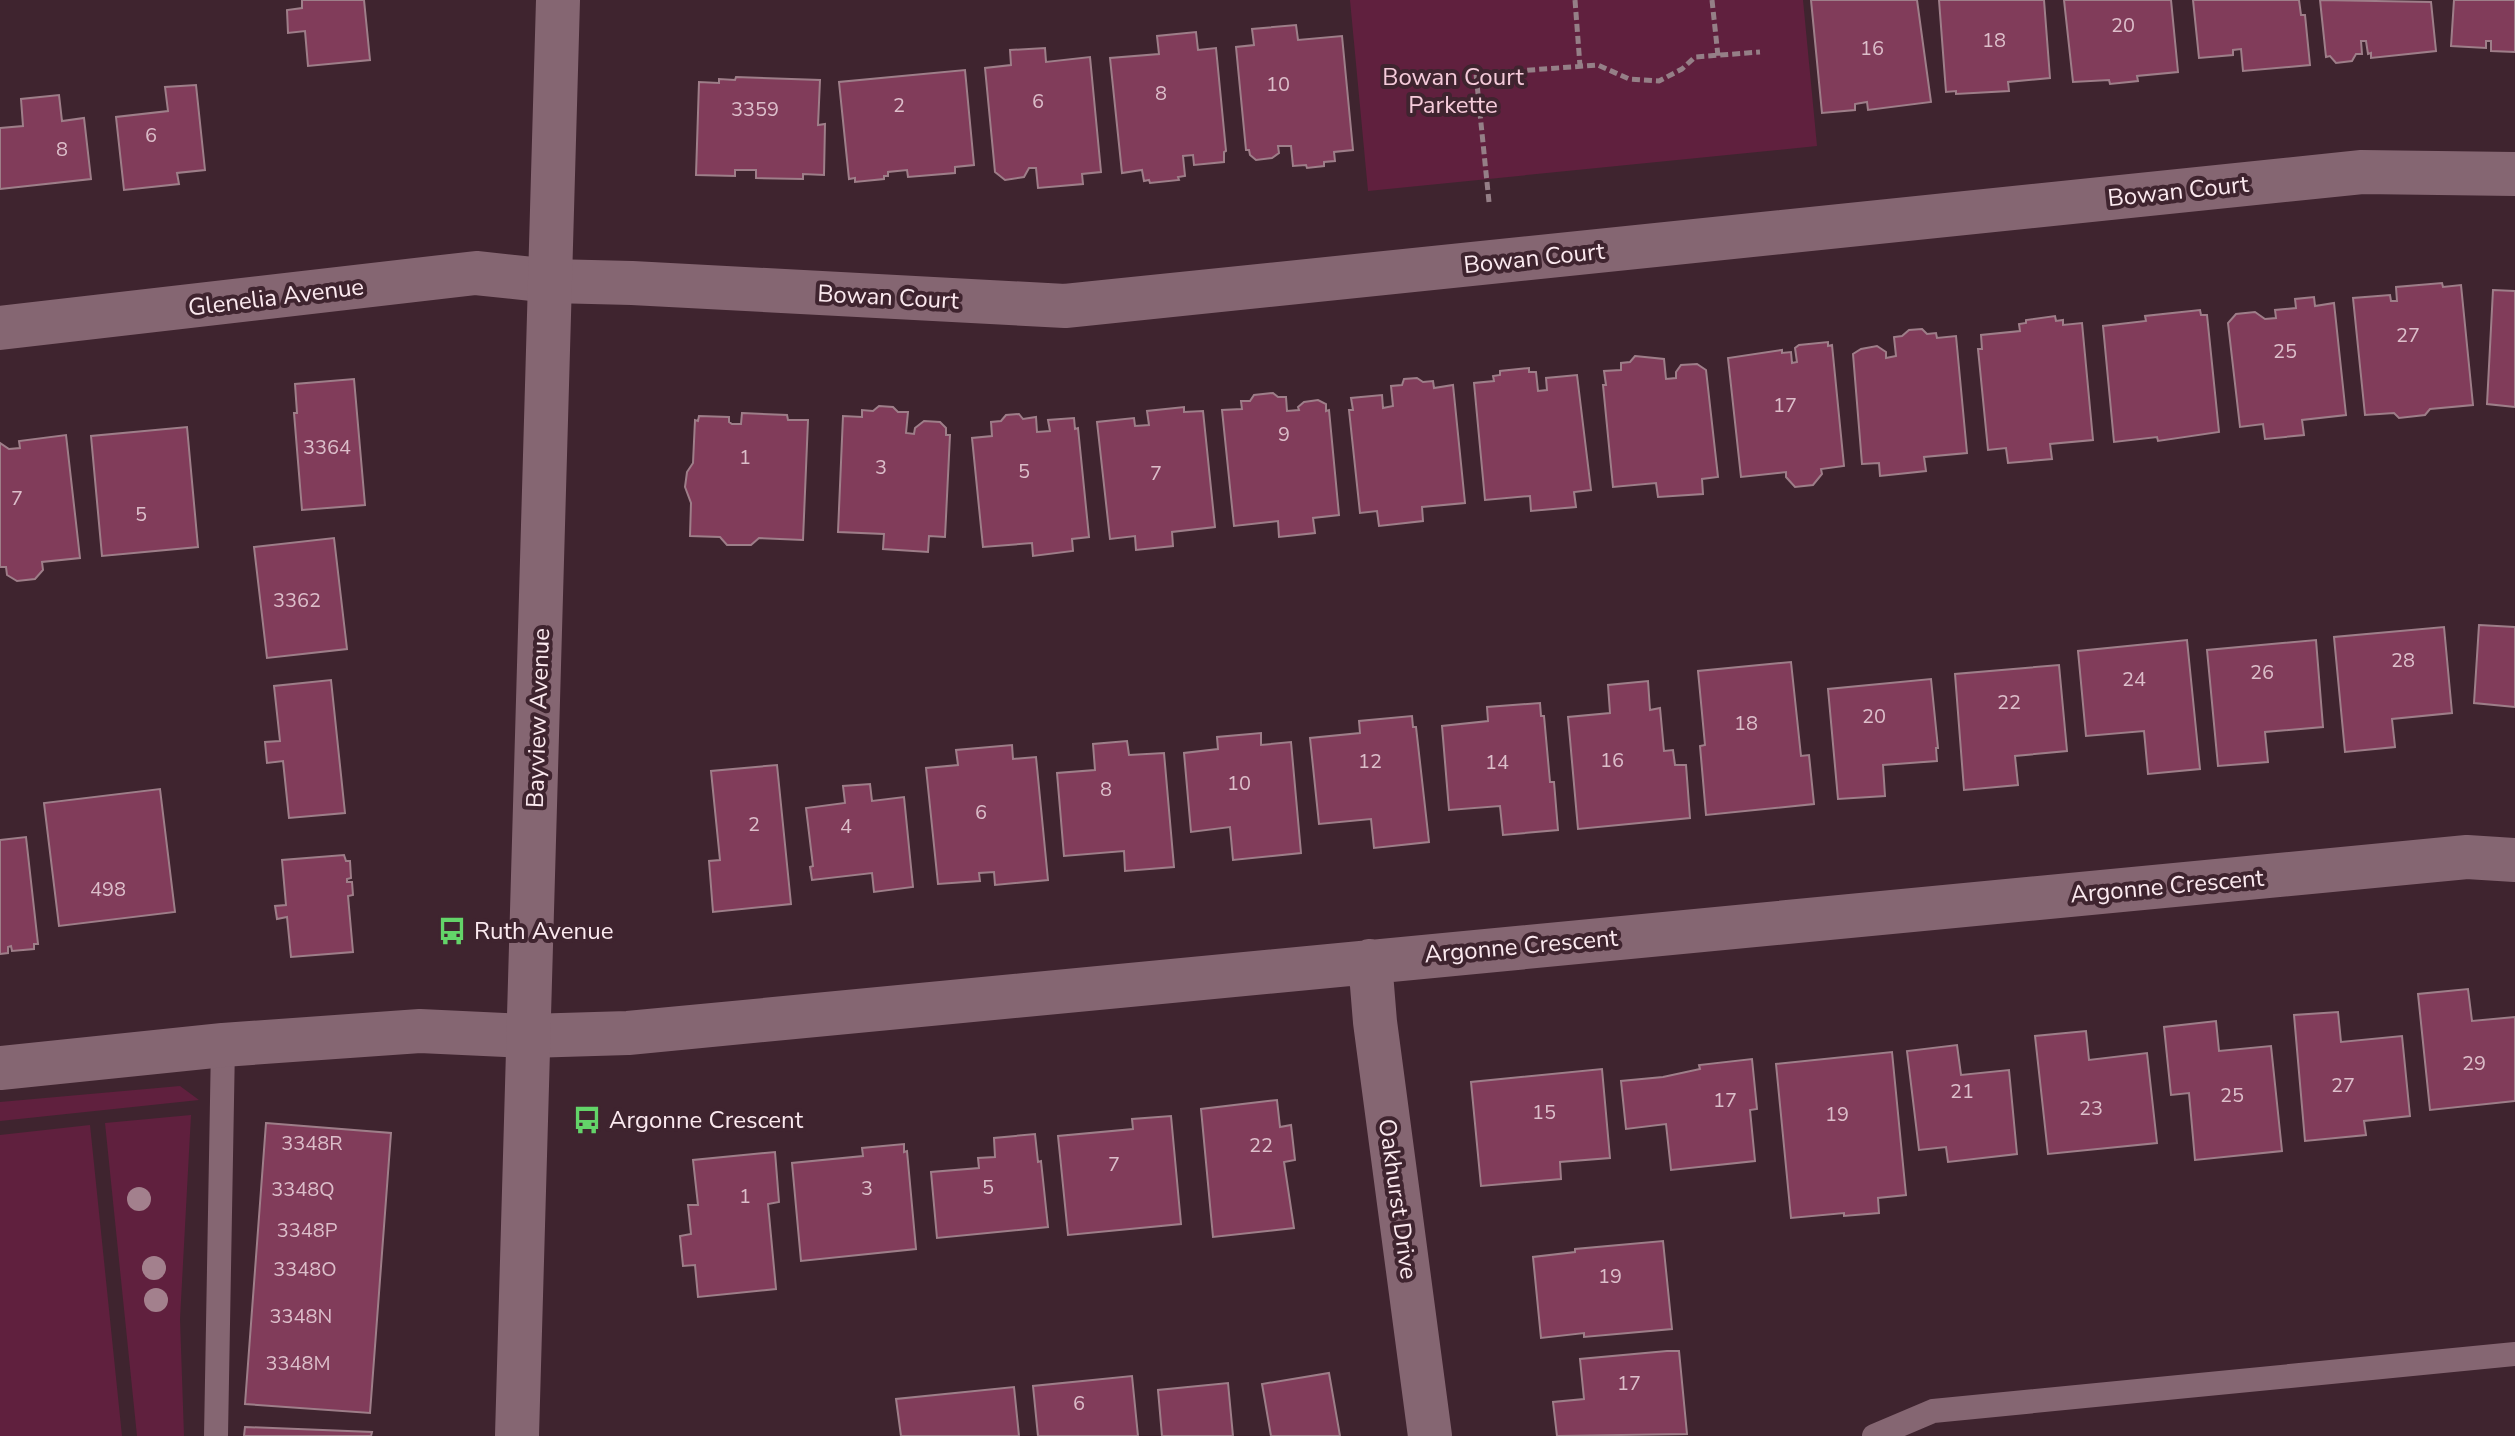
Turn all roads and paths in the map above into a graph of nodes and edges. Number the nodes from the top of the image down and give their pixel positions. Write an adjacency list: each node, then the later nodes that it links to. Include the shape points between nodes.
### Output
1 (558, 0): 9 (street, Bayview Avenue)
2 (1575, 0): 6 (path)
3 (1712, 0): 5 (path)
4 (1760, 52): 5 (path)
5 (1718, 56): 6 (path, via 1695,57 1659,81 1629,79 1598,65)
6 (1580, 66): 8 (path, via 1476,74)
7 (2515, 174): 9 (street, Bowan Court, via 2362,172 1065,306)
8 (1489, 202)
9 (551, 281): 10 (street, Glenelia Avenue, via 476,273); 13 (street, Bayview Avenue)
10 (0, 328)
11 (2515, 860): 12 (street, Argonne Crescent, via 2467,857)
12 (1370, 961): 13 (street, Argonne Crescent, via 628,1033); 19 (street, Oakhurst Drive)
13 (528, 1036): 14 (street, via 420,1031); 18 (street, Bayview Avenue)
14 (223, 1045): 15 (street); 17 (lane)
15 (0, 1068)
16 (2515, 1354): 20 (lane, via 1933,1411)
17 (216, 1436)
18 (517, 1436)
19 (1430, 1436)
20 (1874, 1436)

